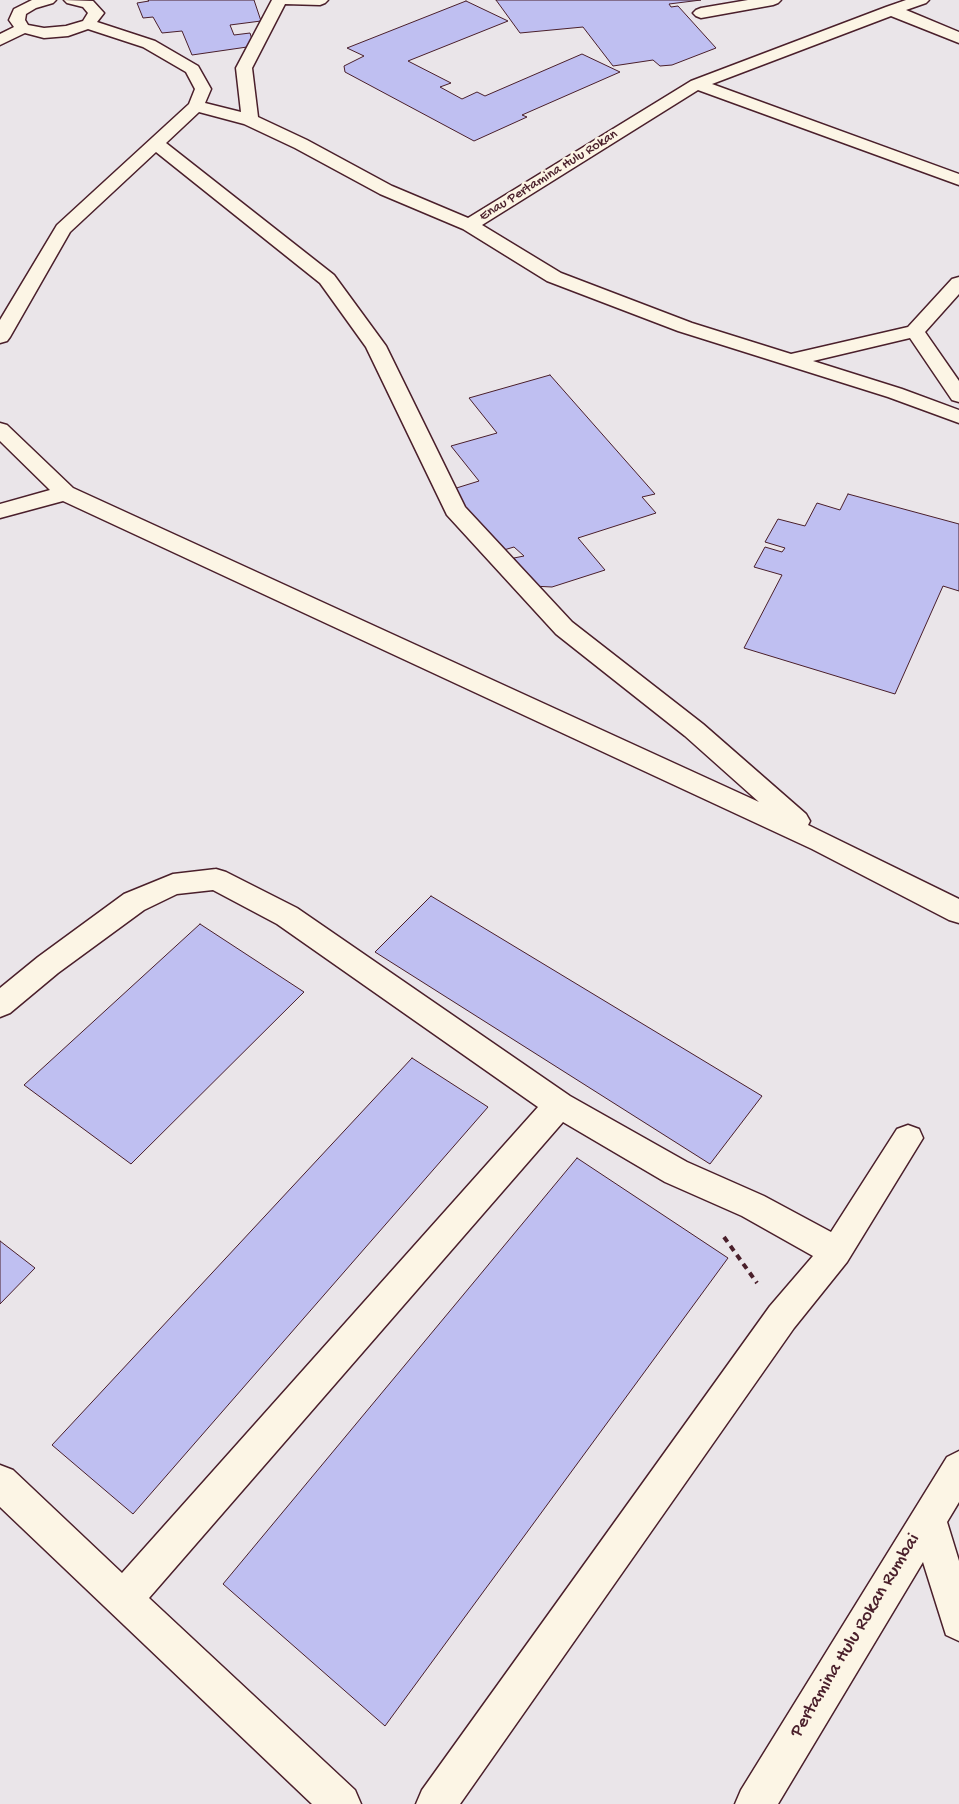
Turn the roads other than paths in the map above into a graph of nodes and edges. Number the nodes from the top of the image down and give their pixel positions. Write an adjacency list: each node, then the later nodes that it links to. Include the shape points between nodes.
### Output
1 (48, 0): 11 (street, via 19,12 17,20)
2 (72, 0): 10 (street, via 88,4 96,13)
3 (280, 0): 16 (street, via 244,68)
4 (287, 0): 5 (street)
5 (320, 0)
6 (773, 0): 9 (street)
7 (921, 0): 8 (street, Enau Pertamina Hulu Rokan)
8 (891, 10): 12 (street); 14 (street, Enau Pertamina Hulu Rokan)
9 (701, 13)
10 (88, 24): 11 (street, via 68,31 44,33); 15 (street, via 148,44 192,69 204,89)
11 (23, 28): 13 (street)
12 (959, 38)
13 (0, 40)
14 (697, 84): 18 (street); 19 (street, Enau Pertamina Hulu Rokan)
15 (196, 106): 16 (street); 17 (street)
16 (250, 120): 19 (street, via 386,190)
17 (157, 144): 22 (street, via 63,229); 29 (street, via 327,279 376,346 455,510 564,628 694,730)
18 (959, 180)
19 (469, 225): 23 (street, Enau Pertamina Hulu Rokan, via 554,277 685,327)
20 (959, 283): 21 (street)
21 (915, 331): 23 (street); 24 (street)
22 (0, 337)
23 (790, 360): 25 (street, Enau Pertamina Hulu Rokan)
24 (959, 396)
25 (959, 417)
26 (0, 428): 27 (street)
27 (65, 493): 28 (street); 29 (street)
28 (0, 511)
29 (821, 842): 30 (street)
30 (959, 912)
31 (0, 1005): 32 (street, via 48,964 134,902 173,884 216,879 287,916)
32 (559, 1105): 34 (street, via 676,1172 753,1206); 38 (street)
33 (908, 1138): 34 (street)
34 (836, 1252): 41 (street, via 782,1317)
35 (959, 1469): 37 (street, Pertamina Hulu Rokan Rumbai)
36 (0, 1483): 38 (street)
37 (928, 1519): 39 (street); 42 (street, Pertamina Hulu Rokan Rumbai)
38 (123, 1599): 40 (street)
39 (959, 1622)
40 (341, 1804)
41 (436, 1804)
42 (754, 1804)

